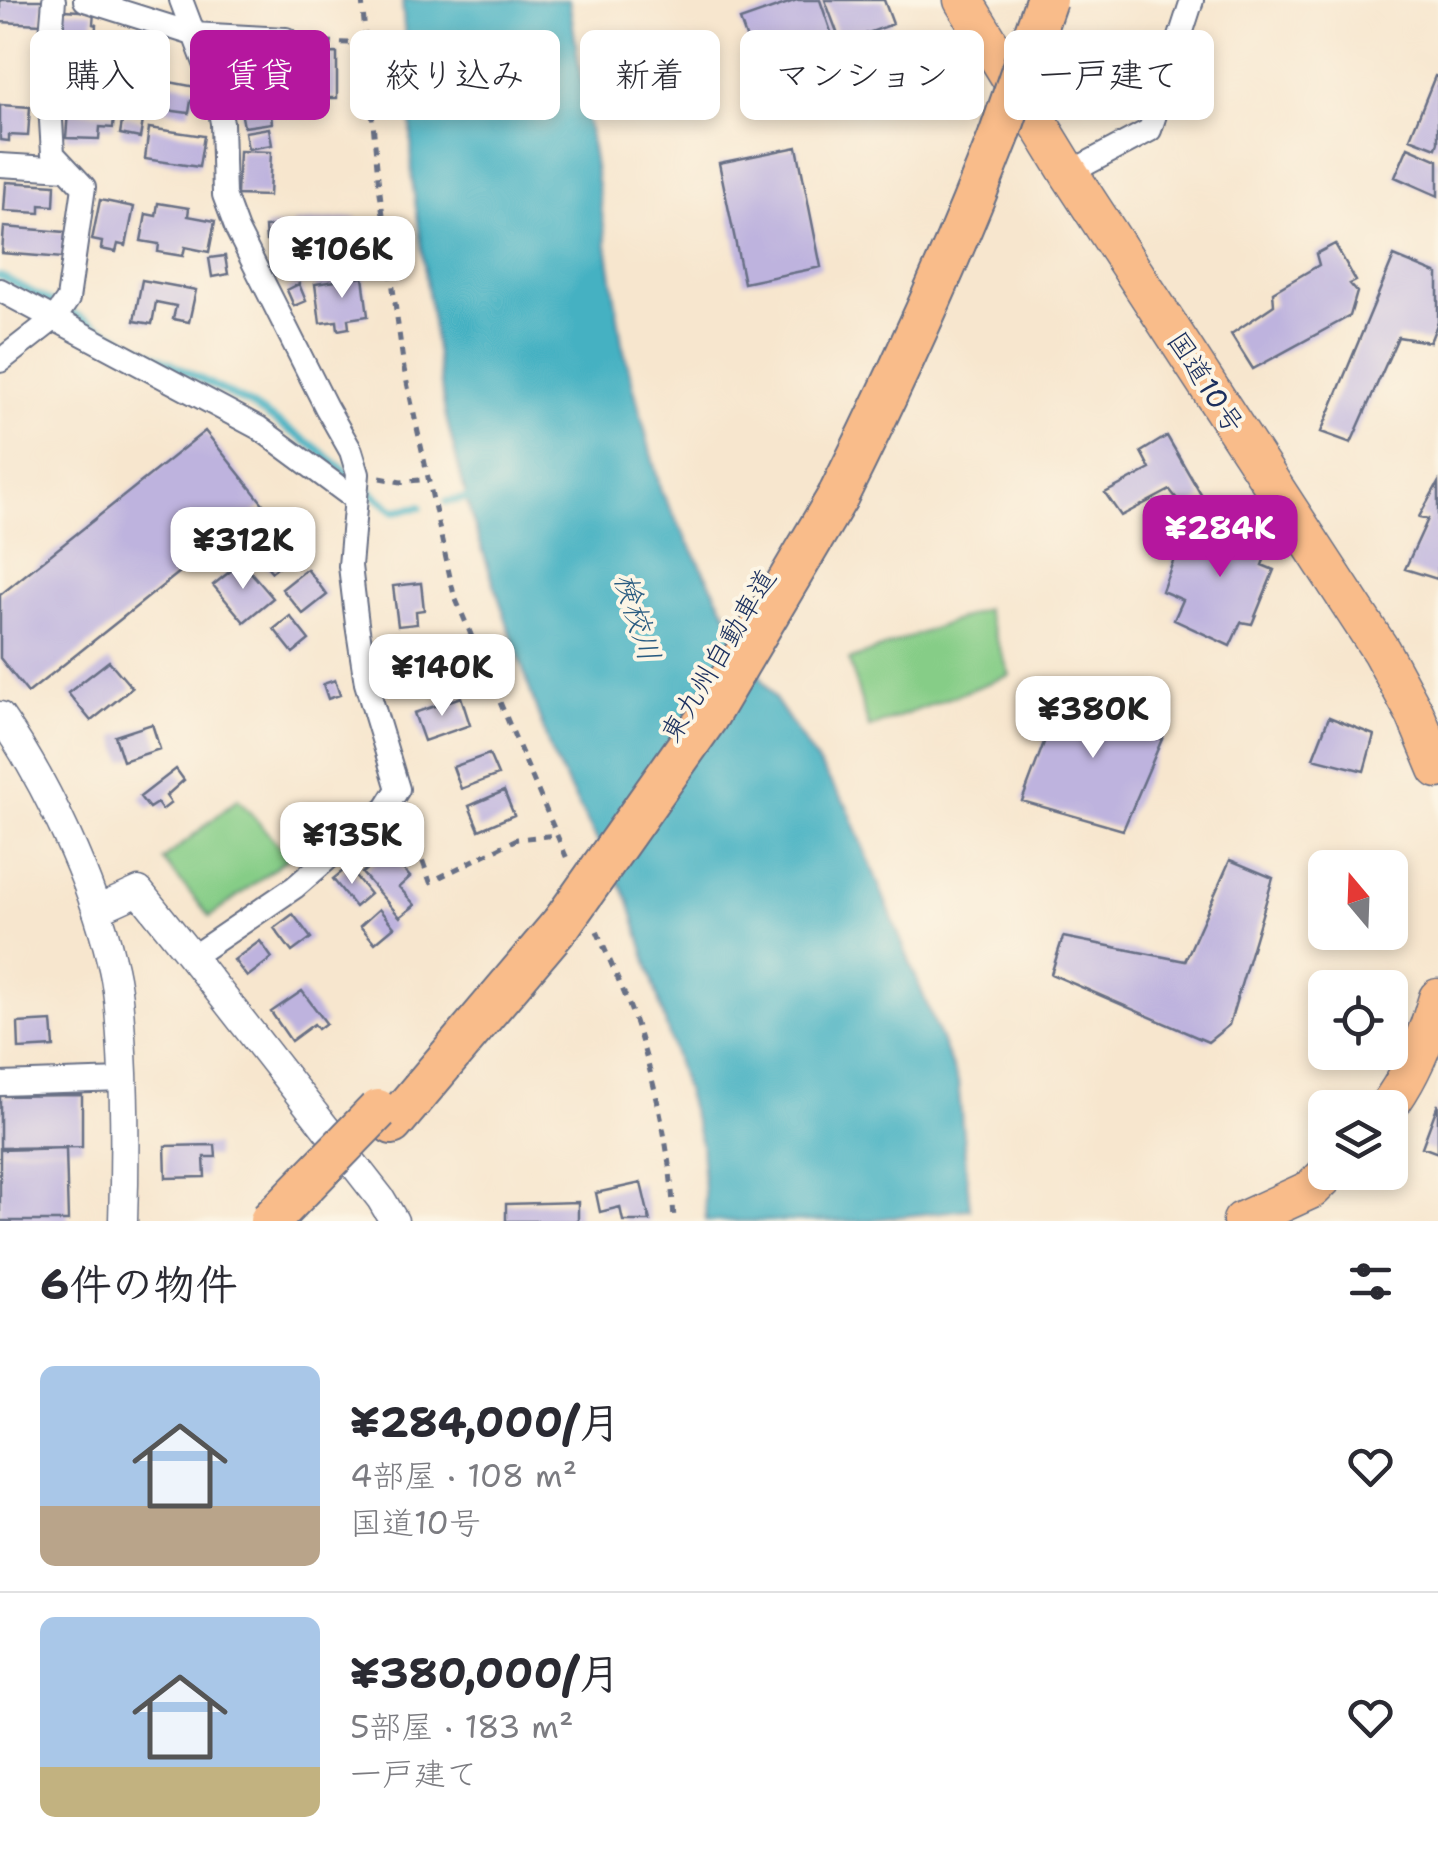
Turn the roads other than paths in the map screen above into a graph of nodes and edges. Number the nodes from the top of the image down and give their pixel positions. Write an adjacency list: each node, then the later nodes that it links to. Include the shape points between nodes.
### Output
1 (54, 0): 13 (street, via 48,71 53,154)
2 (85, 0): 9 (street)
3 (181, 0): 8 (street)
4 (963, 0): 14 (highway, 国道10号)
5 (1021, 0): 11 (highway, 東九州自動車道)
6 (1046, 0): 11 (highway, 東九州自動車道, bridge)
7 (1192, 0): 14 (street, via 1150,130)
8 (192, 30)
9 (190, 33)
10 (221, 120): 18 (street, via 224,195 351,451)
11 (987, 131): 27 (highway, 東九州自動車道, via 938,228 828,490 617,815 566,918 504,962)
12 (0, 166): 13 (street)
13 (67, 169): 16 (street, via 84,187)
14 (1070, 173): 20 (highway, 国道10号, via 1381,652)
15 (0, 290): 16 (street)
16 (61, 308): 17 (street); 18 (street)
17 (0, 362)
18 (356, 489): 22 (street, via 350,566 357,624 366,683 398,789 386,808 295,887)
19 (0, 716): 21 (street, via 48,798)
20 (1438, 769)
21 (97, 910): 22 (street, via 138,892); 24 (street, via 112,963)
22 (192, 957): 32 (street)
23 (1438, 998): 26 (highway)
24 (123, 1080): 25 (street); 29 (street)
25 (0, 1084)
26 (1399, 1090)
27 (385, 1117): 30 (highway, 東九州自動車道, bridge); 31 (highway, 東九州自動車道)
28 (1310, 1190): 33 (highway)
29 (123, 1221)
30 (270, 1221)
31 (299, 1221)
32 (394, 1221)
33 (1242, 1221)

